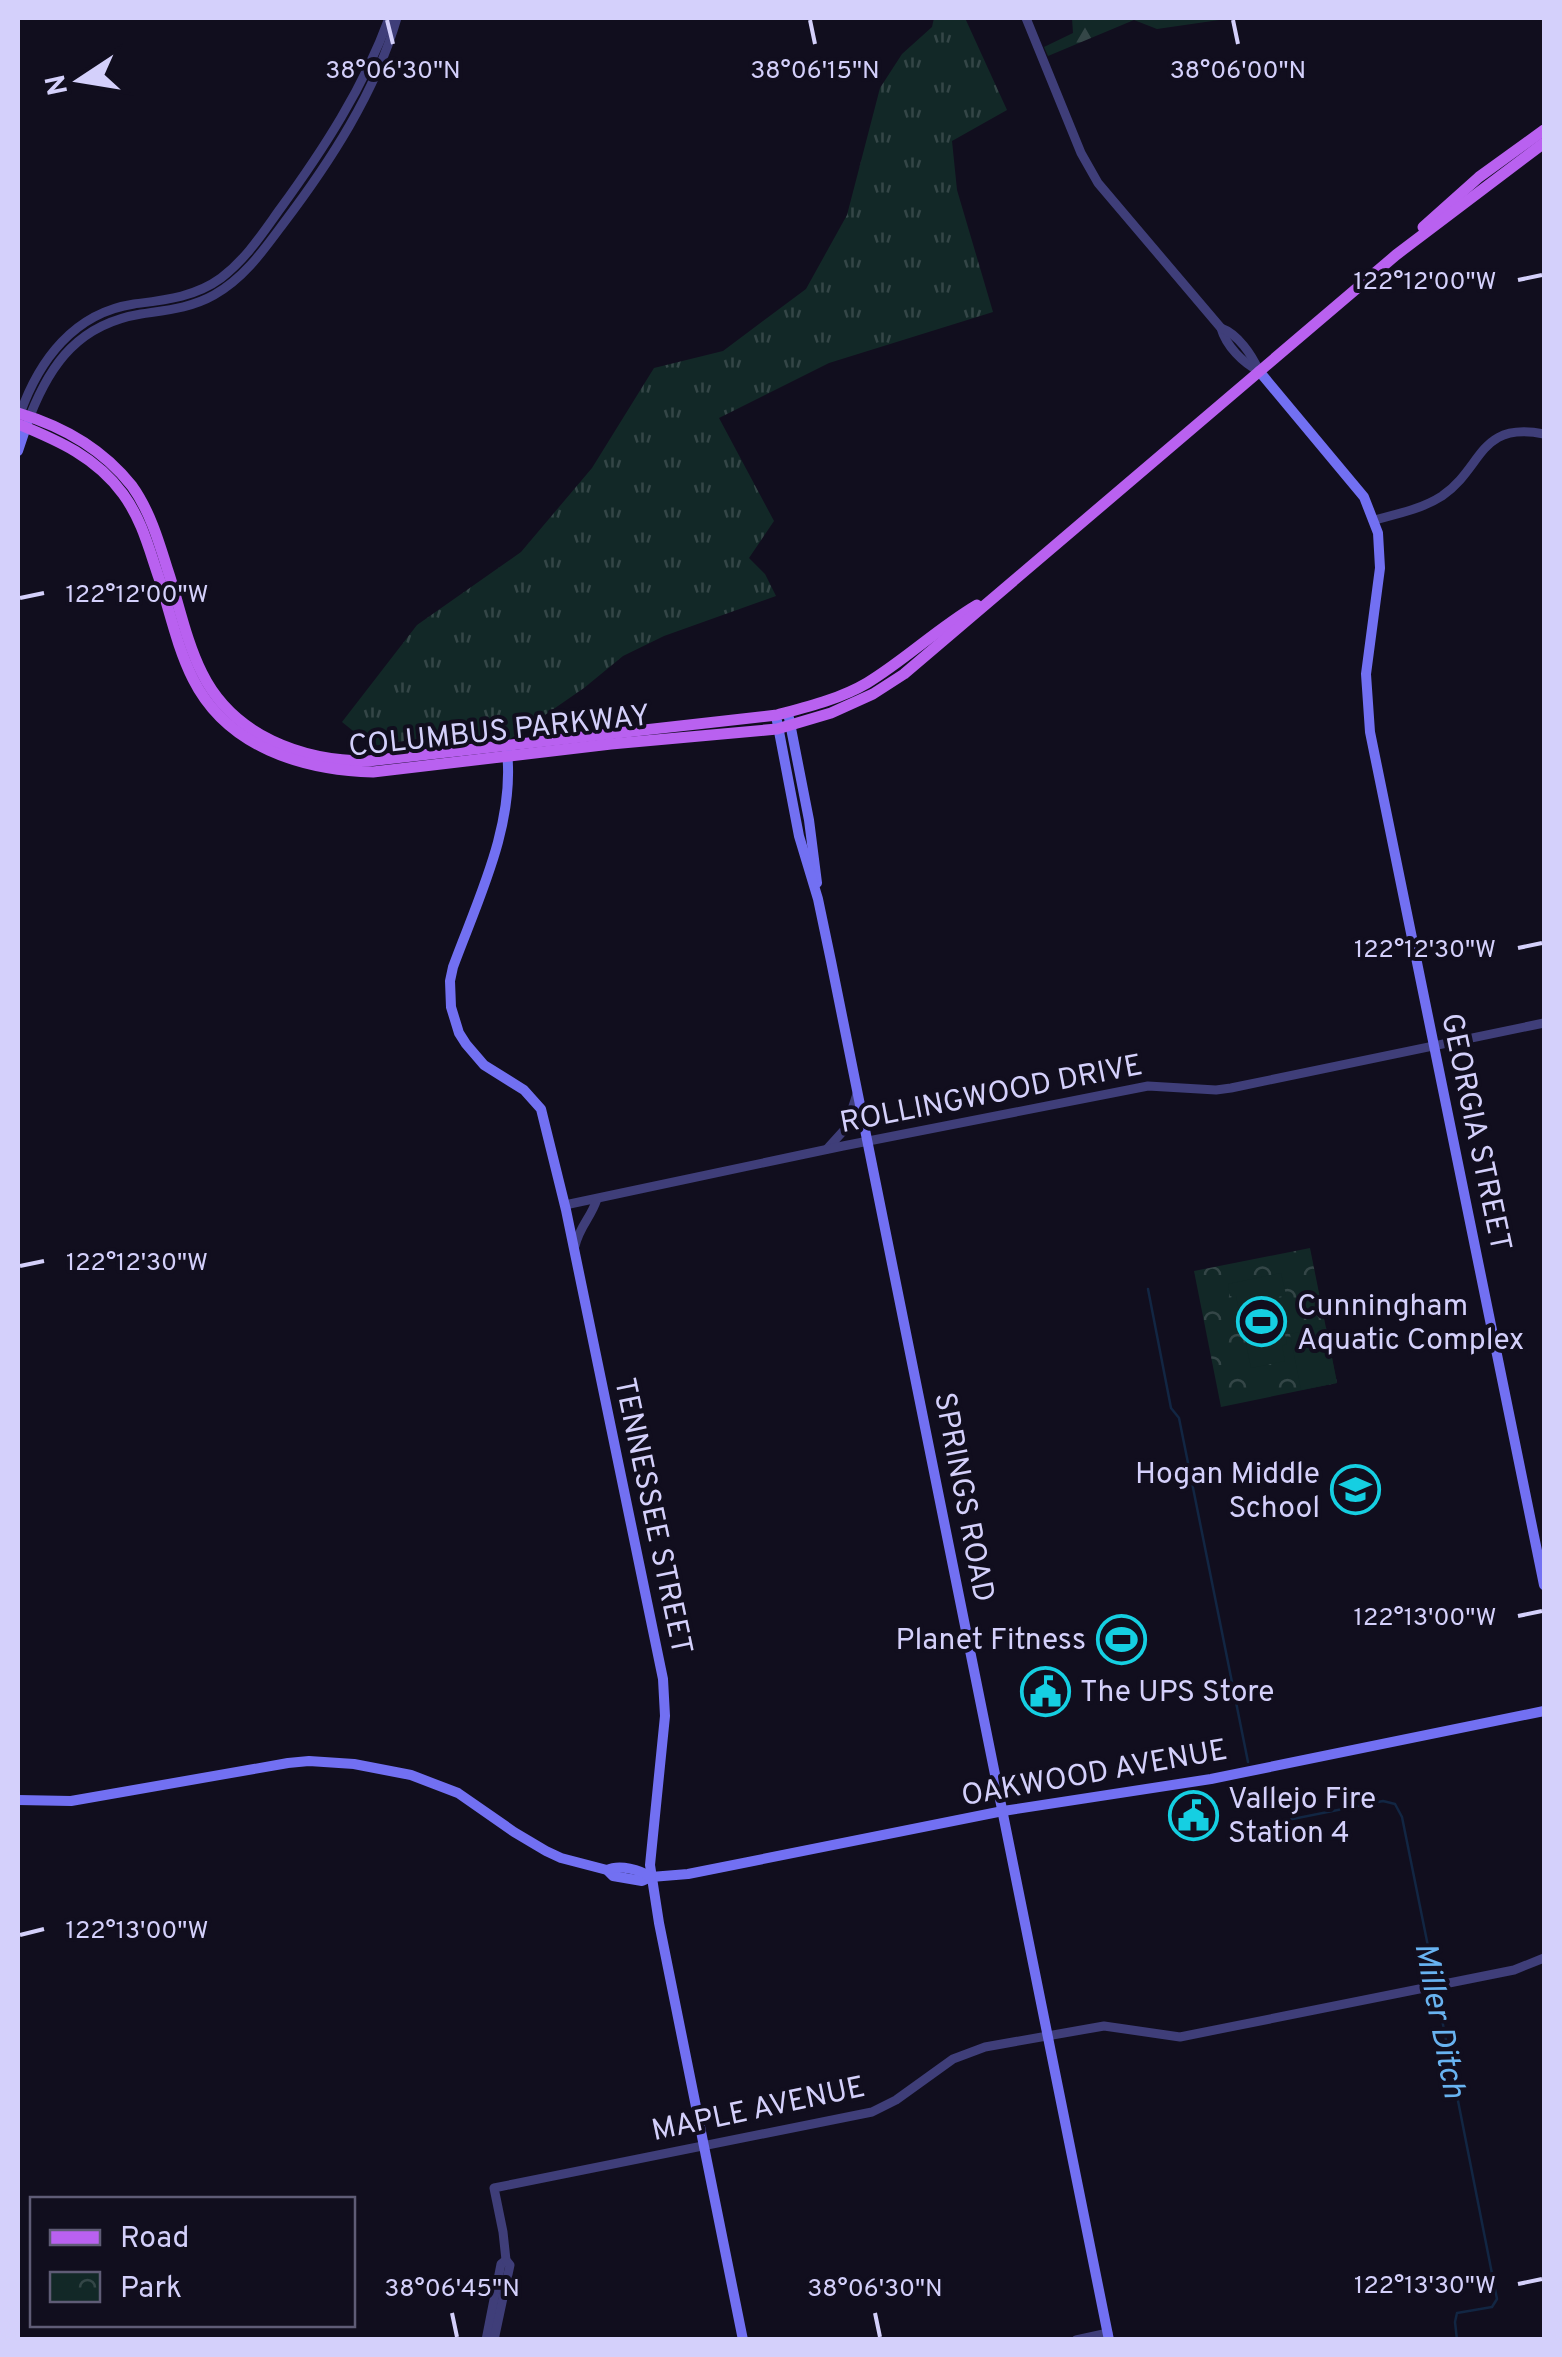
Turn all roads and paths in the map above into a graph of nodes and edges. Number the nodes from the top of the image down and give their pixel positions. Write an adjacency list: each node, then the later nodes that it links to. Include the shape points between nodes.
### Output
1 (393, 18): 7 (street, via 312,165 242,259 197,292 116,308 84,323 44,362)
2 (1026, 18): 6 (street, GEORGIA STREET, via 1098,183 1223,338)
3 (1544, 130): 5 (main road, COLUMBUS PARKWAY, via 1479,177)
4 (1544, 143): 5 (main road, COLUMBUS PARKWAY)
5 (1396, 255): 6 (main road, COLUMBUS PARKWAY)
6 (1258, 371): 10 (main road, GEORGIA STREET, via 1357,488); 11 (main road, COLUMBUS PARKWAY)
7 (21, 419): 9 (main road); 14 (main road, COLUMBUS PARKWAY, via 71,447 123,494 148,543 194,682 214,711 258,745 291,761 372,772)
8 (1544, 434): 10 (street, via 1510,433 1491,441 1438,499)
9 (18, 451)
10 (1374, 520): 16 (main road, GEORGIA STREET, via 1381,553 1367,712)
11 (1006, 588): 12 (main road, COLUMBUS PARKWAY, via 863,685); 13 (main road, COLUMBUS PARKWAY, via 873,694)
12 (782, 714): 13 (main road, SPRINGS ROAD); 14 (main road, COLUMBUS PARKWAY)
13 (784, 728): 14 (main road, COLUMBUS PARKWAY); 17 (main road, SPRINGS ROAD, via 799,836)
14 (507, 752): 21 (main road, TENNESSEE STREET, via 503,826 453,968 451,1007 473,1053 541,1110)
15 (1544, 1024): 16 (street, ROLLINGWOOD DRIVE)
16 (1434, 1046): 18 (street, ROLLINGWOOD DRIVE, via 1216,1090 1148,1086); 23 (main road, GEORGIA STREET)
17 (858, 1091): 18 (main road, SPRINGS ROAD); 19 (street, via 846,1128)
18 (868, 1141): 19 (street, ROLLINGWOOD DRIVE); 26 (main road, SPRINGS ROAD)
19 (828, 1150): 20 (street, ROLLINGWOOD DRIVE)
20 (597, 1200): 21 (street, ROLLINGWOOD DRIVE); 22 (street)
21 (565, 1205): 22 (main road, TENNESSEE STREET)
22 (574, 1250): 27 (main road, TENNESSEE STREET, via 665,1695)
23 (1544, 1585)
24 (1544, 1711): 26 (main road, OAKWOOD AVENUE, via 1193,1782)
25 (18, 1800): 27 (main road, OAKWOOD AVENUE, via 71,1801 288,1763 354,1764 458,1793 561,1858 613,1876)
26 (1003, 1811): 27 (main road, OAKWOOD AVENUE); 29 (main road, SPRINGS ROAD)
27 (652, 1877): 30 (main road, TENNESSEE STREET)
28 (1544, 1958): 29 (street, MAPLE AVENUE, via 1514,1970 1180,2037 1104,2026)
29 (1048, 2034): 30 (street, MAPLE AVENUE, via 953,2059 872,2112); 32 (main road, SPRINGS ROAD)
30 (705, 2145): 31 (street, MAPLE AVENUE, via 494,2188); 35 (main road, TENNESSEE STREET)
31 (506, 2260): 33 (street); 34 (street)
32 (1109, 2336): 36 (street)
33 (486, 2340)
34 (494, 2340)
35 (743, 2340)
36 (1076, 2340)

